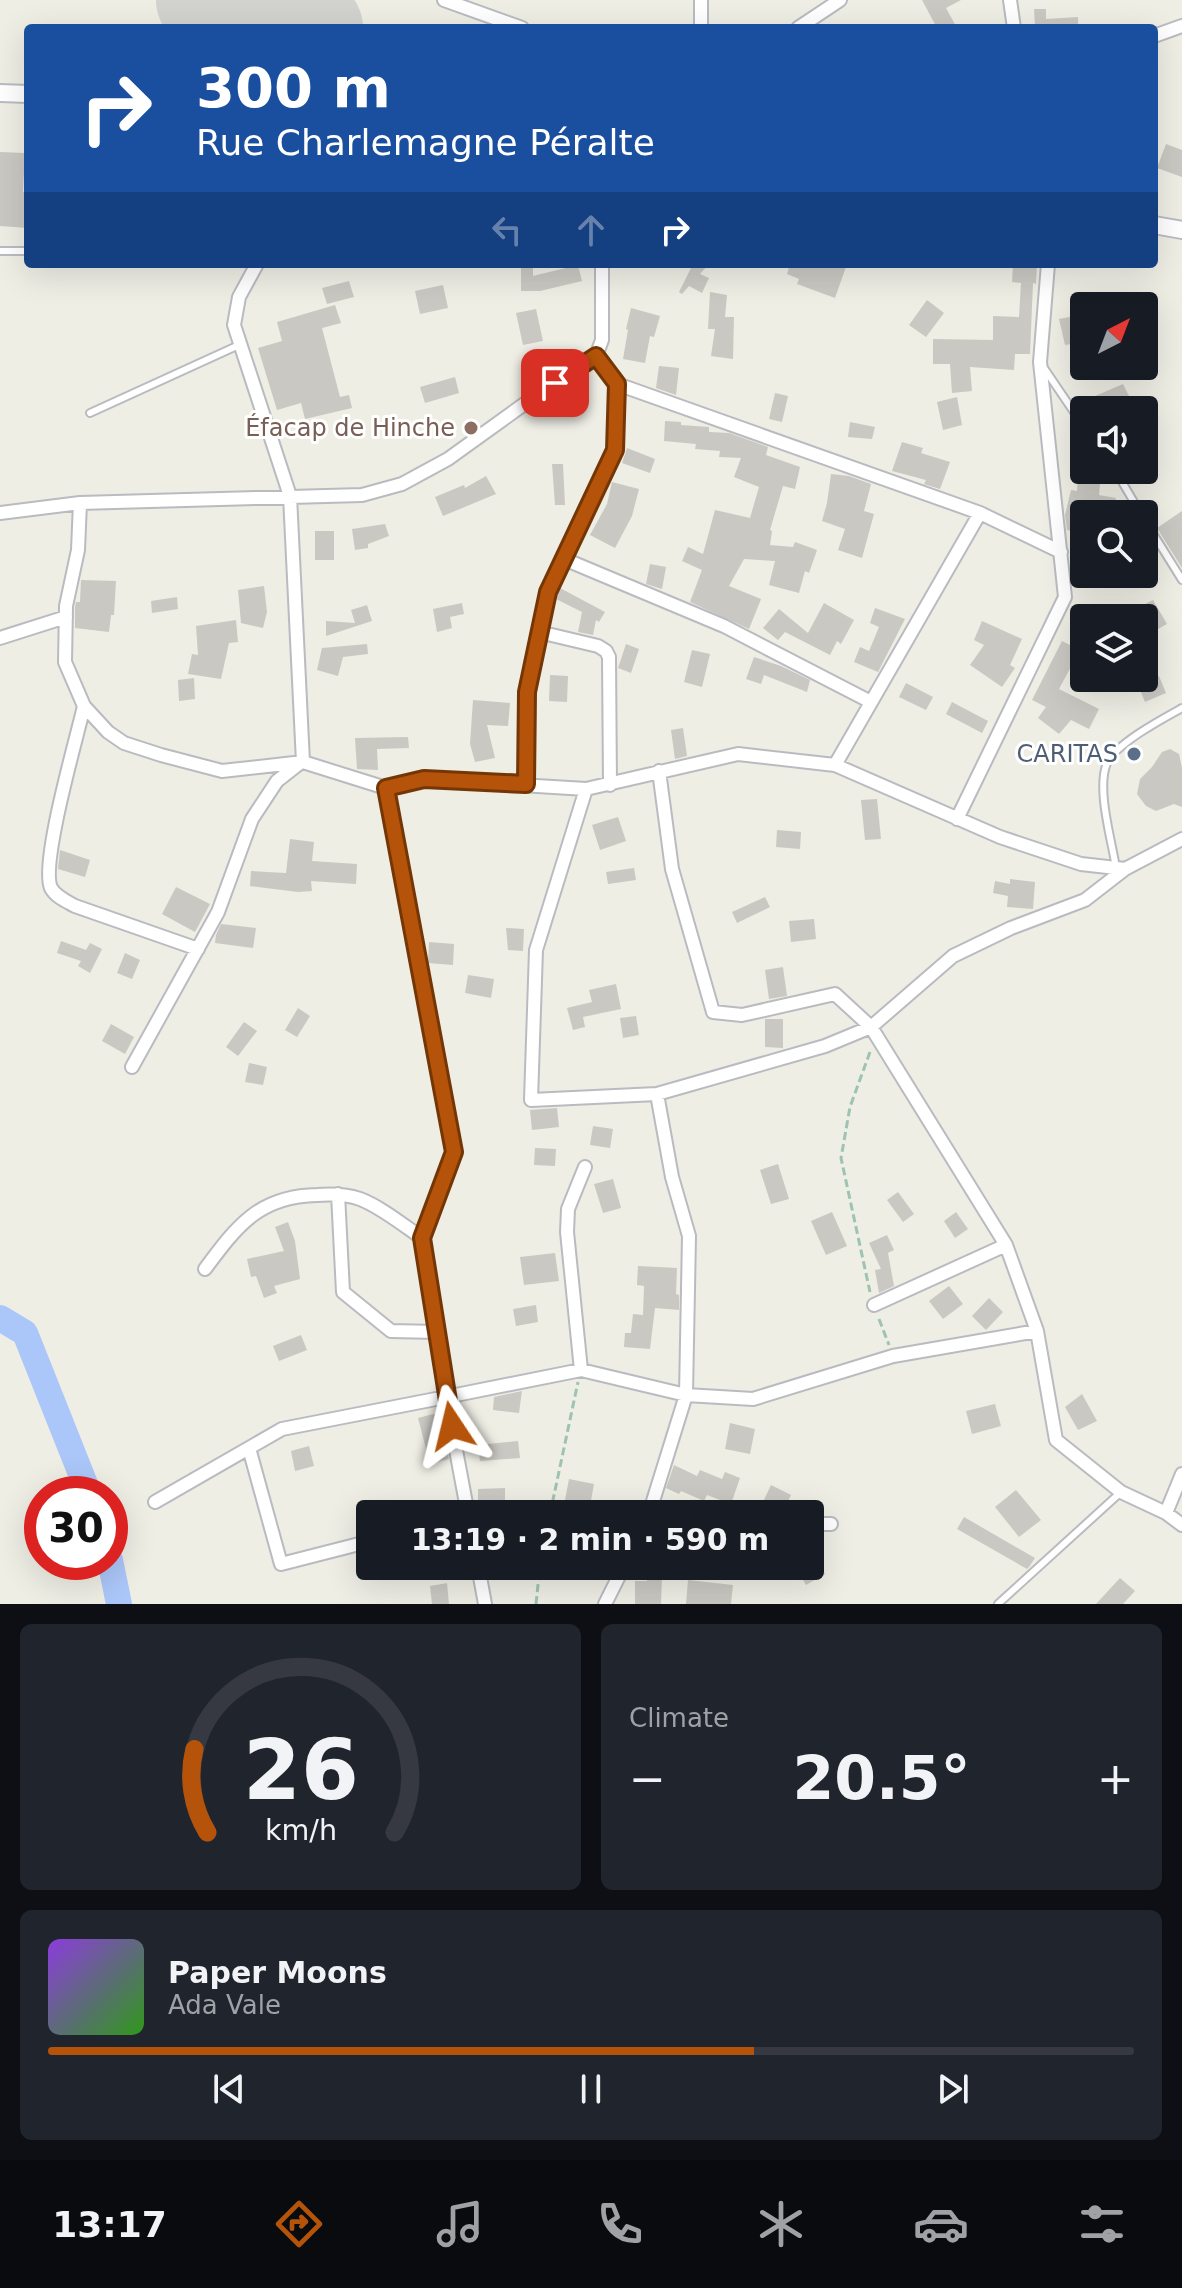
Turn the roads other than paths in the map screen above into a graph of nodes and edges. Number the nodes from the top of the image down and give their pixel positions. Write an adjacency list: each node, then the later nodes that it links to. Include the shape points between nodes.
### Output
1 (444, 0): 5 (street)
2 (701, 0): 6 (street)
3 (840, 0): 7 (street)
4 (1010, 0): 8 (street)
5 (511, 24)
6 (701, 24)
7 (804, 24)
8 (1013, 24)
9 (1182, 26): 10 (street)
10 (1158, 35)
11 (0, 93): 12 (main road)
12 (24, 94)
13 (1158, 226): 14 (main road)
14 (1182, 230)
15 (0, 251): 16 (lane)
16 (24, 251)
17 (255, 268): 20 (street, via 235,310)
18 (602, 268): 21 (street, via 602,340)
19 (1048, 268): 22 (street)
20 (239, 345): 25 (lane); 26 (street)
21 (596, 356): 23 (street); 26 (street, via 448,459 402,484 362,495)
22 (1040, 362): 24 (lane); 31 (street)
23 (617, 384): 29 (street); 32 (street, via 615,450)
24 (1070, 406)
25 (90, 413)
26 (290, 496): 27 (street); 40 (street)
27 (80, 503): 28 (street); 34 (street)
28 (0, 513)
29 (980, 513): 31 (street); 37 (street)
30 (1158, 542): 33 (lane)
31 (1061, 552): 47 (street, via 1065,597)
32 (564, 559): 35 (street, via 548,592); 37 (street, via 724,626)
33 (1182, 580)
34 (66, 617): 36 (street); 38 (street, via 65,662)
35 (539, 632): 43 (street, via 527,692); 44 (street, via 598,646 609,657)
36 (0, 638)
37 (871, 702): 41 (street)
38 (84, 706): 40 (street, via 124,743 222,771); 50 (street, via 49,862 52,889 75,906)
39 (1182, 708): 49 (lane, via 1119,748 1106,766 1103,786)
40 (303, 762): 45 (street); 50 (street, via 277,781 252,819 218,912)
41 (835, 765): 42 (street, via 738,754); 47 (street)
42 (659, 771): 44 (street); 51 (street, via 672,869 713,1012 742,1015 835,994)
43 (526, 784): 45 (street, via 424,779); 46 (street)
44 (610, 785): 46 (street)
45 (386, 788): 56 (street, via 454,1152)
46 (586, 789): 53 (street, via 536,950 531,1100)
47 (957, 819): 49 (street, via 1047,854)
48 (1182, 839): 49 (street)
49 (1120, 868): 51 (street, via 1085,900 953,956)
50 (198, 949): 52 (street)
51 (874, 1031): 53 (street); 57 (street)
52 (132, 1067)
53 (657, 1094): 63 (street, via 689,1236)
54 (585, 1167): 62 (street, via 568,1209 567,1232)
55 (338, 1194): 56 (street, via 361,1199); 58 (street, via 293,1195 259,1210); 61 (street, via 343,1292 391,1331)
56 (422, 1238): 61 (street)
57 (1006, 1245): 59 (street); 60 (street)
58 (205, 1269)
59 (874, 1305)
60 (1037, 1331): 63 (street, via 893,1356 753,1399); 67 (street, via 1056,1440)
61 (438, 1332): 64 (street)
62 (581, 1370): 63 (street); 64 (street)
63 (686, 1395): 69 (street)
64 (446, 1397): 65 (street, via 282,1429); 68 (street)
65 (249, 1448): 70 (street); 75 (street, via 281,1564)
66 (1182, 1474): 71 (street)
67 (1121, 1492): 71 (street); 80 (lane)
68 (465, 1500)
69 (655, 1500)
70 (155, 1502)
71 (1166, 1513): 74 (street)
72 (824, 1524): 73 (street)
73 (831, 1524)
74 (1182, 1525)
75 (356, 1545)
76 (481, 1580): 78 (street)
77 (617, 1580): 79 (street)
78 (485, 1604)
79 (605, 1604)
80 (998, 1604)

